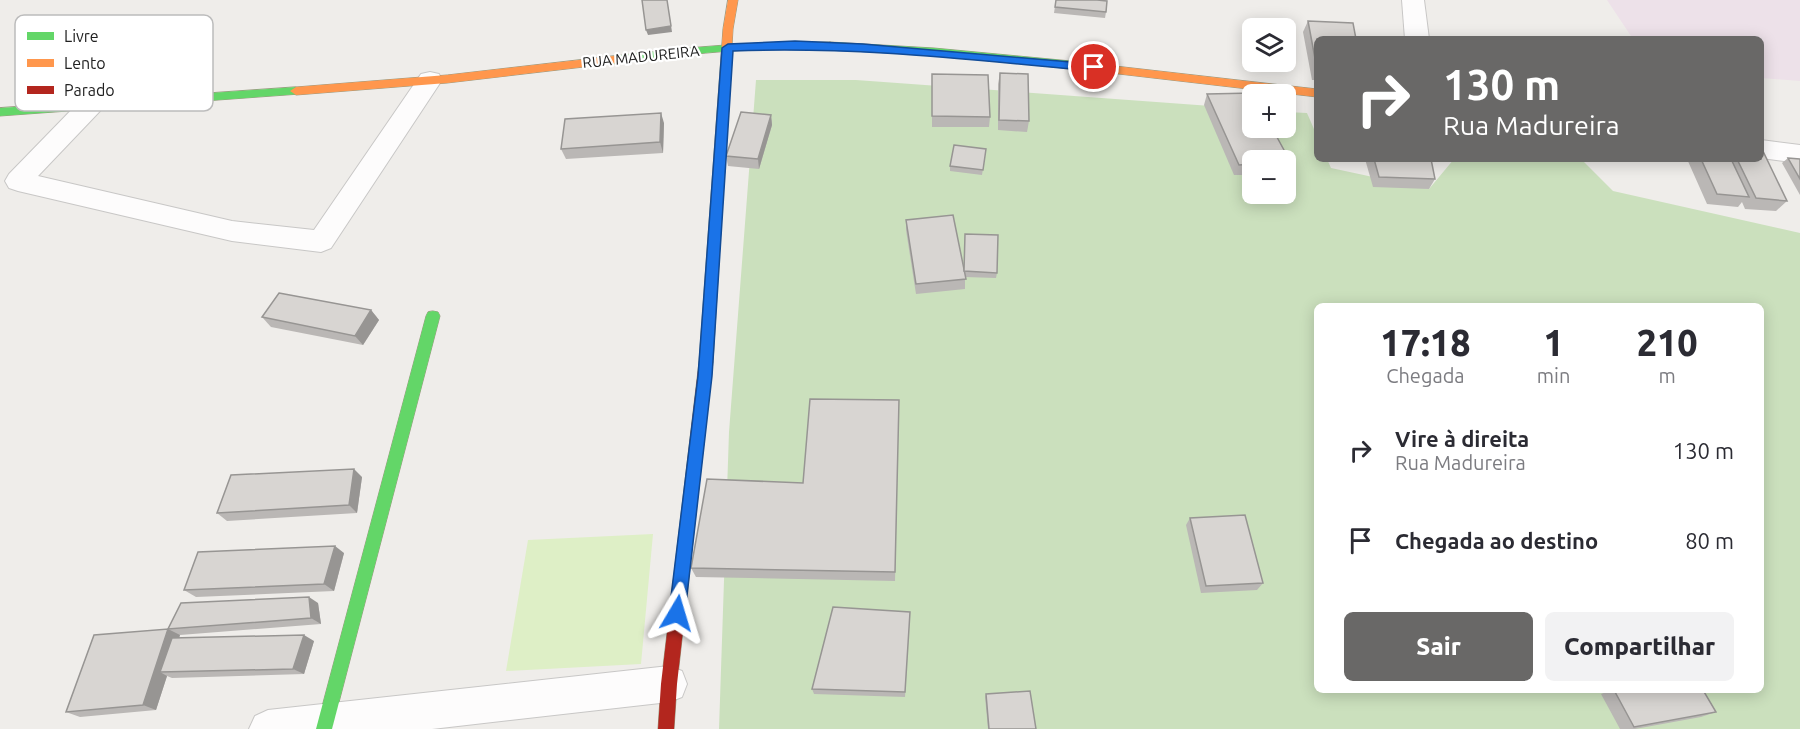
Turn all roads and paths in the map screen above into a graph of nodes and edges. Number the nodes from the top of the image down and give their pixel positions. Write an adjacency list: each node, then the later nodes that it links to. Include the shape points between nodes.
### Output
1 (734, 0): 4 (street)
2 (1413, 0): 3 (street)
3 (1417, 36)
4 (728, 48): 5 (street, RUA MADUREIRA); 6 (street, RUA MADUREIRA, via 795,45 899,50); 15 (street, via 705,376)
5 (430, 80): 7 (street, RUA MADUREIRA); 13 (street, via 321,241 232,231)
6 (1314, 93)
7 (213, 96)
8 (15, 111): 10 (street, RUA MADUREIRA)
9 (84, 111): 13 (street)
10 (0, 112)
11 (1764, 149): 12 (street)
12 (1800, 154)
13 (9, 180)
14 (433, 316): 16 (street)
15 (669, 684): 16 (street); 18 (street)
16 (325, 726): 17 (street)
17 (268, 729)
18 (666, 729)

